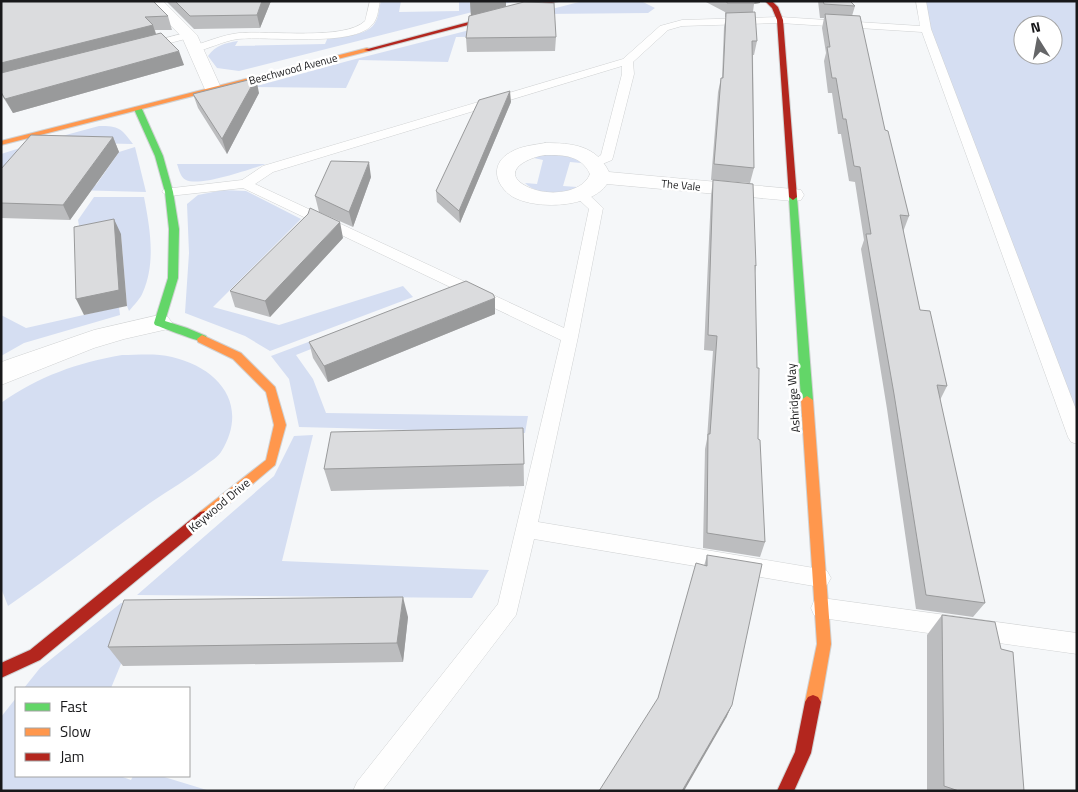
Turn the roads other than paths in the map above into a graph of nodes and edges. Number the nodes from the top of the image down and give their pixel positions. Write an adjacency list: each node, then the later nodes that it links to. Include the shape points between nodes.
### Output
1 (154, 1): 8 (street)
2 (375, 1): 8 (lane, via 371,21 366,27 353,32 238,36)
3 (556, 1): 11 (street, Beechwood Avenue)
4 (768, 1): 6 (street, Ashridge Way, via 775,7)
5 (921, 1): 7 (lane)
6 (780, 20): 7 (lane); 10 (lane, via 682,23 664,28); 18 (street, Ashridge Way)
7 (926, 29): 22 (lane)
8 (191, 42): 9 (lane); 11 (street)
9 (132, 50)
10 (627, 62): 14 (lane, via 628,74 607,157); 15 (lane, via 268,170)
11 (213, 90): 12 (street, Beechwood Avenue)
12 (138, 109): 13 (street, Beechwood Avenue); 16 (street, via 159,156)
13 (1, 143)
14 (597, 170): 17 (street, via 590,190); 17 (street, The Vale, via 586,156 574,151 545,149 519,156 510,162 506,170 506,179 522,194 551,200); 18 (street, The Vale)
15 (245, 184): 16 (lane); 20 (lane)
16 (169, 192): 19 (street, via 174,229 173,278)
17 (581, 195): 20 (lane, via 596,208)
18 (793, 195): 24 (street, Ashridge Way)
19 (159, 323): 21 (street, Keywood Drive, via 95,340); 27 (street, Keywood Drive, via 182,330 237,356 271,390 280,426 271,462 35,655)
20 (570, 337): 23 (lane)
21 (1, 375)
22 (1077, 437)
23 (526, 529): 24 (lane); 28 (lane, via 508,608)
24 (820, 578): 25 (street, Ashridge Way)
25 (822, 608): 26 (lane); 29 (street, Ashridge Way, via 824,644 803,753)
26 (1077, 644)
27 (1, 671)
28 (366, 791)
29 (785, 791)

